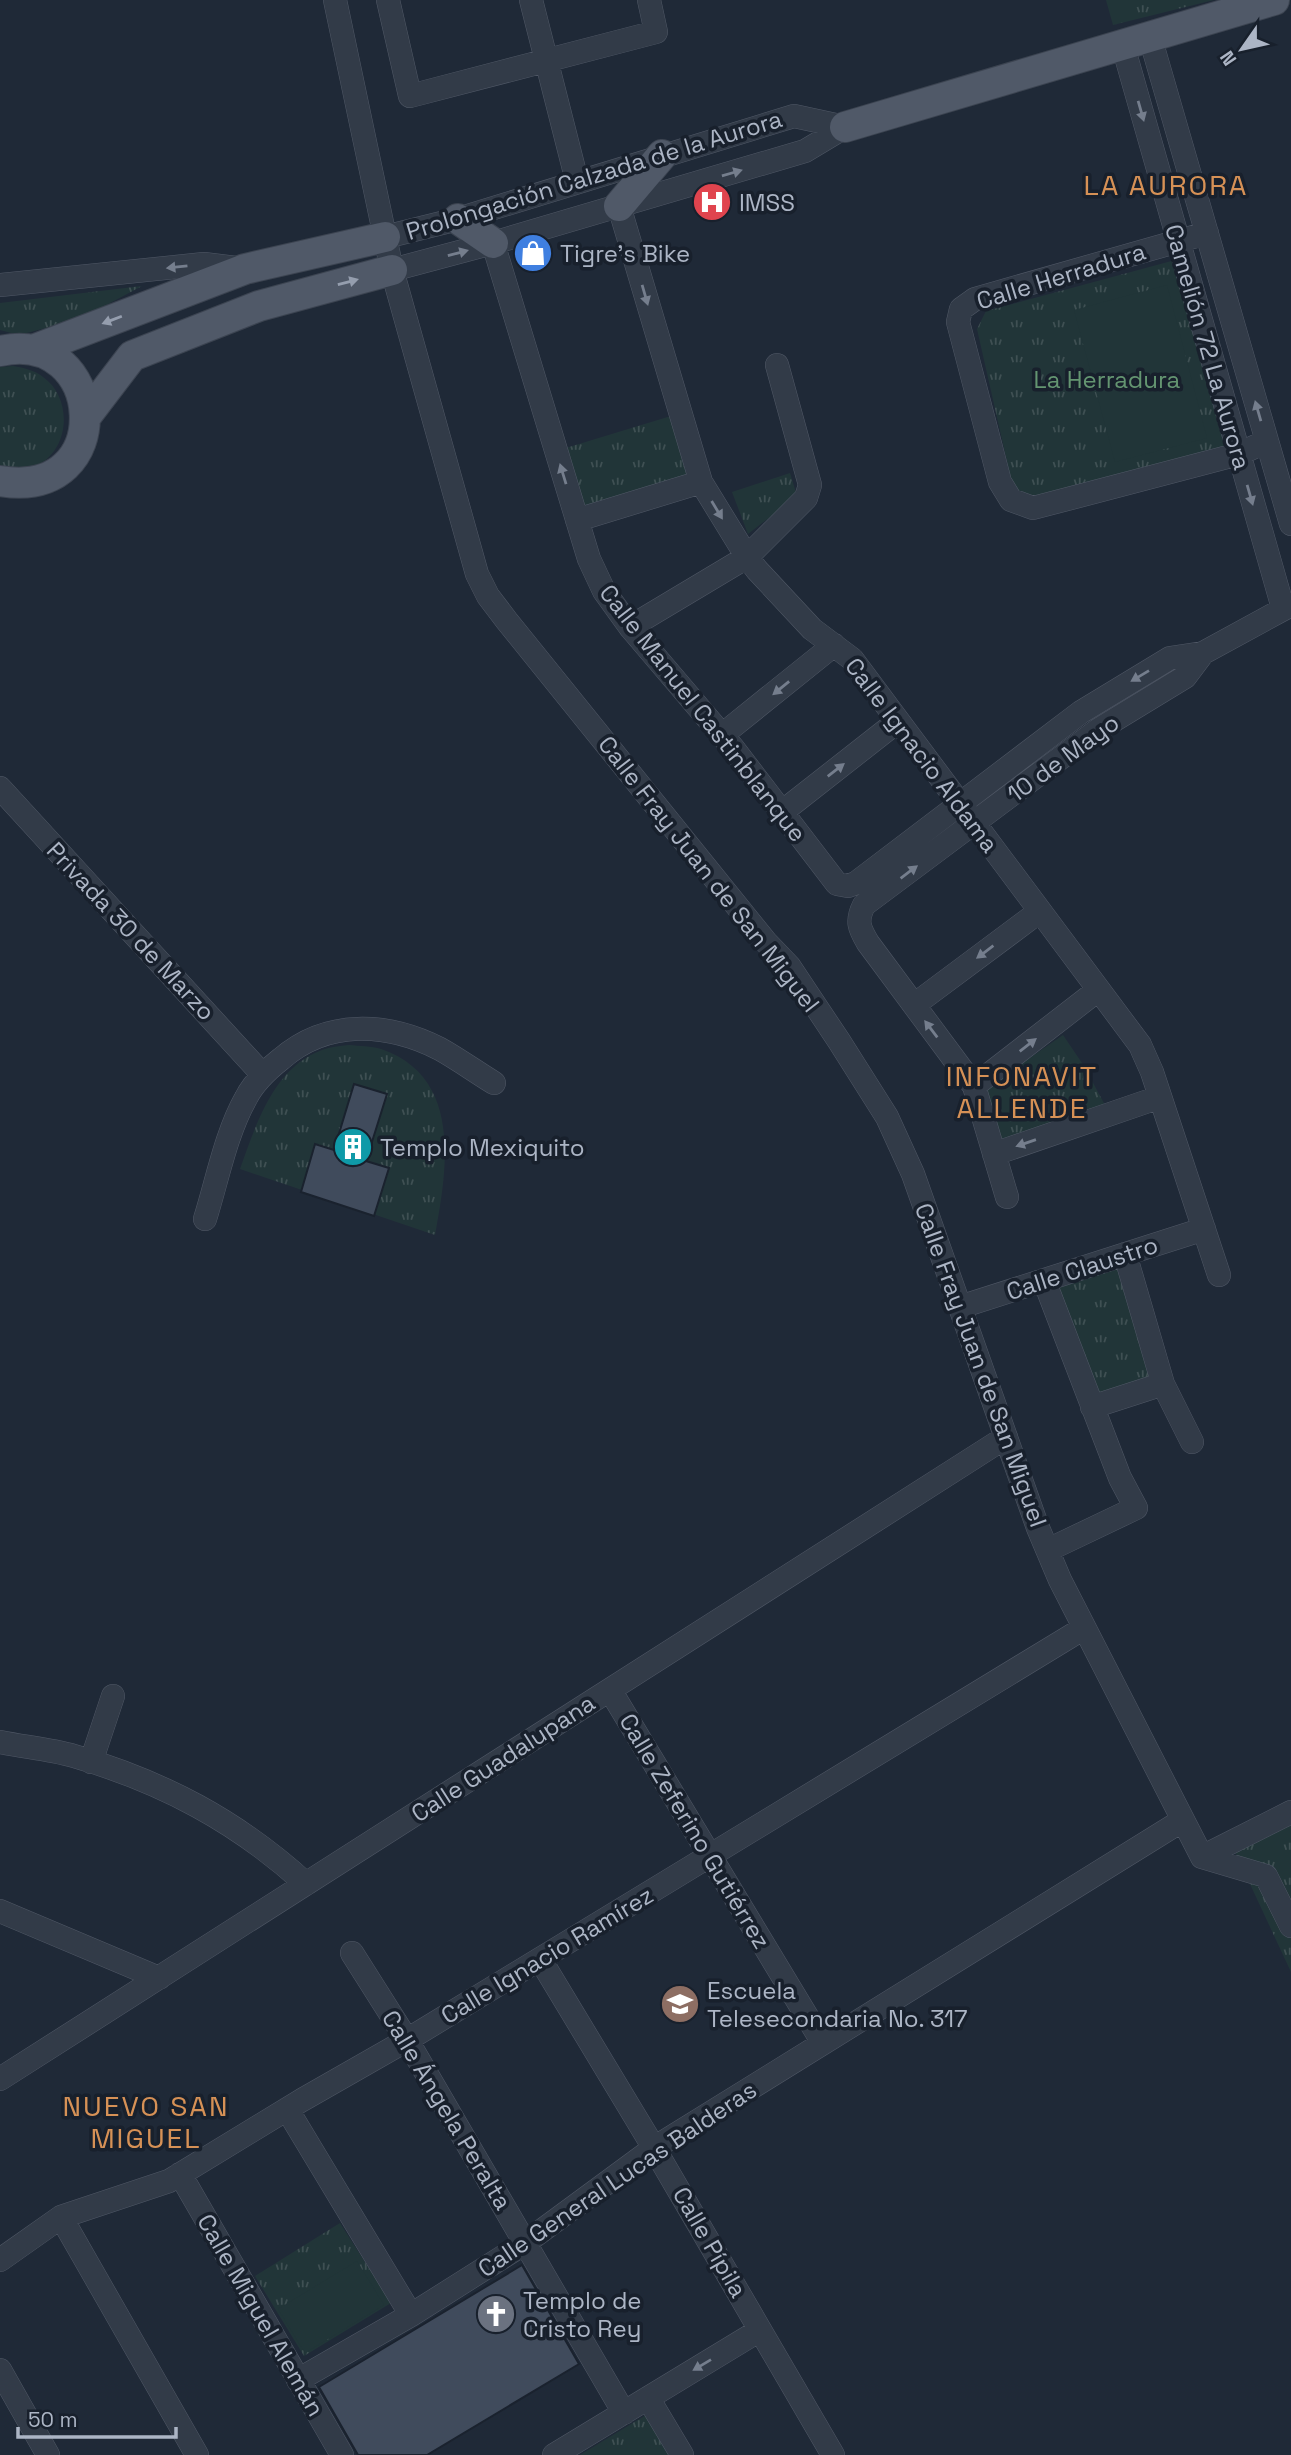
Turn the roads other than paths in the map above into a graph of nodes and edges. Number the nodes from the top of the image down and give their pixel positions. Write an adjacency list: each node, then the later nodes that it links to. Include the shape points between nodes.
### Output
1 (335, 0): 14 (street, Calle Fray Juan de San Miguel)
2 (387, 0): 7 (street, via 410,96)
3 (531, 0): 7 (street)
4 (649, 0): 7 (street, via 656,32)
5 (1275, 0): 6 (main road, Prolongación Calzada de la Aurora)
6 (1137, 41): 8 (main road, Prolongación Calzada de la Aurora); 13 (street, Camelión 72 La Aurora); 15 (street, Camelión 72 La Aurora, one-way to 15)
7 (547, 62): 10 (street)
8 (845, 127): 9 (street, Prolongación Calzada de la Aurora, via 794,116); 11 (street, Prolongación Calzada de la Aurora, one-way to 8, via 805,151)
9 (662, 155): 10 (street, Prolongación Calzada de la Aurora); 11 (main road)
10 (577, 181): 12 (street, Prolongación Calzada de la Aurora)
11 (619, 206): 16 (street, Prolongación Calzada de la Aurora); 27 (street, Calle Ignacio Aldama, one-way to 27)
12 (457, 219): 14 (street, Prolongación Calzada de la Aurora); 16 (main road)
13 (1207, 233): 15 (street, Calle Herradura); 25 (street, Camelión 72 La Aurora, one-way to 13)
14 (385, 237): 17 (main road); 18 (street, Calle Fray Juan de San Miguel); 20 (main road, via 373,252 272,286)
15 (1178, 241): 26 (street, Camelión 72 La Aurora); 26 (street, Calle Herradura, via 975,299 961,309 958,322 1000,482 1012,500 1034,508)
16 (492, 243): 18 (street, Prolongación Calzada de la Aurora, one-way to 16); 29 (street, Calle Manuel Castinblanque, one-way to 16)
17 (245, 269): 19 (street, one-way to 19, via 204,264); 21 (main road, one-way to 21)
18 (392, 270): 20 (main road, one-way to 18); 59 (street, Calle Fray Juan de San Miguel, via 477,574 488,596 789,966 839,1041 887,1117 914,1174)
19 (0, 285)
20 (259, 306): 24 (main road, via 132,356)
21 (33, 350): 22 (main road); 24 (main road, via 60,363 79,386)
22 (0, 351)
23 (777, 365): 31 (street, via 810,485 806,498)
24 (87, 415): 28 (main road, via 82,441 68,464 46,479)
25 (1267, 441): 26 (street, Calle Herradura); 30 (street, Camelión 72 La Aurora)
26 (1239, 454): 32 (street, Camelión 72 La Aurora, one-way to 32)
27 (701, 482): 29 (street); 31 (street, Calle Ignacio Aldama, one-way to 31)
28 (6, 491)
29 (577, 520): 33 (street, Calle Manuel Castinblanque, via 604,591)
30 (1291, 524)
31 (747, 557): 33 (street); 34 (street, Calle Ignacio Aldama, via 812,629)
32 (1287, 607): 35 (street, 10 de Mayo)
33 (630, 627): 39 (street, Calle Manuel Castinblanque)
34 (834, 645): 38 (street, Calle Ignacio Aldama, via 852,659); 39 (street, one-way to 39)
35 (1203, 653): 36 (street, 10 de Mayo, one-way to 36, via 1170,658); 37 (street, 10 de Mayo, via 1185,677)
36 (1102, 699): 37 (street); 41 (street, 10 de Mayo)
37 (1115, 720): 43 (street, 10 de Mayo)
38 (898, 721): 41 (street, Calle Ignacio Aldama); 42 (street, one-way to 38)
39 (722, 735): 42 (street, Calle Manuel Castinblanque)
40 (0, 788): 48 (street, Privada 30 de Marzo)
41 (959, 803): 43 (street, Calle Ignacio Aldama); 44 (street, 10 de Mayo)
42 (782, 812): 44 (street, Calle Manuel Castinblanque, via 837,884)
43 (974, 823): 45 (street, Calle Ignacio Aldama); 47 (street, 10 de Mayo, one-way to 43, via 864,937 858,916 864,905)
44 (848, 886)
45 (1040, 911): 46 (street, Calle Ignacio Aldama); 47 (street, one-way to 47)
46 (1098, 990): 50 (street, one-way to 46); 51 (street, Calle Ignacio Aldama, via 1140,1045)
47 (914, 1005): 50 (street, one-way to 47)
48 (262, 1074): 49 (street, via 297,1045 339,1029 386,1030 439,1049); 54 (street, via 245,1099 230,1136)
49 (494, 1083)
50 (974, 1086): 52 (street)
51 (1160, 1097): 52 (street, one-way to 52); 55 (street, Calle Ignacio Aldama)
52 (994, 1154): 53 (street)
53 (1007, 1197)
54 (205, 1219)
55 (1204, 1229): 56 (street, Calle Claustro); 57 (street, Calle Ignacio Aldama)
56 (1125, 1254): 58 (street, Calle Claustro); 60 (street)
57 (1219, 1275)
58 (1044, 1280): 59 (street, Calle Claustro); 61 (street)
59 (961, 1307): 62 (street, Calle Fray Juan de San Miguel)
60 (1163, 1384): 61 (street); 63 (street)
61 (1092, 1407): 64 (street, via 1136,1508)
62 (1006, 1437): 64 (street, Calle Fray Juan de San Miguel); 66 (street, Calle Guadalupana)
63 (1192, 1442)
64 (1048, 1550): 65 (street, Calle Fray Juan de San Miguel)
65 (1084, 1628): 71 (street, Calle Fray Juan de San Miguel); 72 (street, Calle Ignacio Ramírez)
66 (610, 1690): 72 (street, Calle Zeferino Gutiérrez); 74 (street, Calle Guadalupana)
67 (113, 1696): 69 (street)
68 (0, 1742): 69 (street)
69 (91, 1762): 74 (street, via 151,1783 214,1814 272,1853)
70 (1291, 1812): 73 (street)
71 (1183, 1820): 73 (street, Calle Fray Juan de San Miguel); 81 (street, Calle General Lucas Balderas)
72 (710, 1856): 78 (street, Calle Ignacio Ramírez); 81 (street, Calle Zeferino Gutiérrez)
73 (1202, 1857): 76 (street, via 1266,1876)
74 (306, 1884): 79 (street, Calle Guadalupana)
75 (0, 1911): 79 (street)
76 (1291, 1926)
77 (352, 1953): 80 (street, Calle Ángela Peralta)
78 (540, 1959): 80 (street, Calle Ignacio Ramírez); 84 (street, Calle Pípila)
79 (159, 1978): 82 (street, Calle Guadalupana)
80 (407, 2040): 83 (street, Calle Ignacio Ramírez); 87 (street, Calle Ángela Peralta)
81 (824, 2043): 84 (street, Calle General Lucas Balderas)
82 (0, 2079)
83 (287, 2109): 85 (street, Calle Ignacio Ramírez); 89 (street)
84 (654, 2148): 87 (street, Calle General Lucas Balderas); 90 (street, Calle Pípila)
85 (180, 2174): 86 (street, Calle Ignacio Ramírez); 92 (street, Calle Miguel Alemán)
86 (61, 2217): 88 (street, Calle Ignacio Ramírez); 96 (street)
87 (525, 2243): 89 (street, Calle General Lucas Balderas); 94 (street, Calle Ángela Peralta)
88 (0, 2260)
89 (411, 2315): 92 (street, Calle General Lucas Balderas)
90 (760, 2330): 93 (street, one-way to 93); 100 (street, Calle Pípila)
91 (0, 2370): 95 (street)
92 (298, 2380): 97 (street, Calle Miguel Alemán)
93 (648, 2398): 94 (street); 99 (street)
94 (624, 2413): 98 (street)
95 (48, 2455)
96 (197, 2455)
97 (342, 2455)
98 (554, 2455)
99 (682, 2455)
100 (834, 2455)

